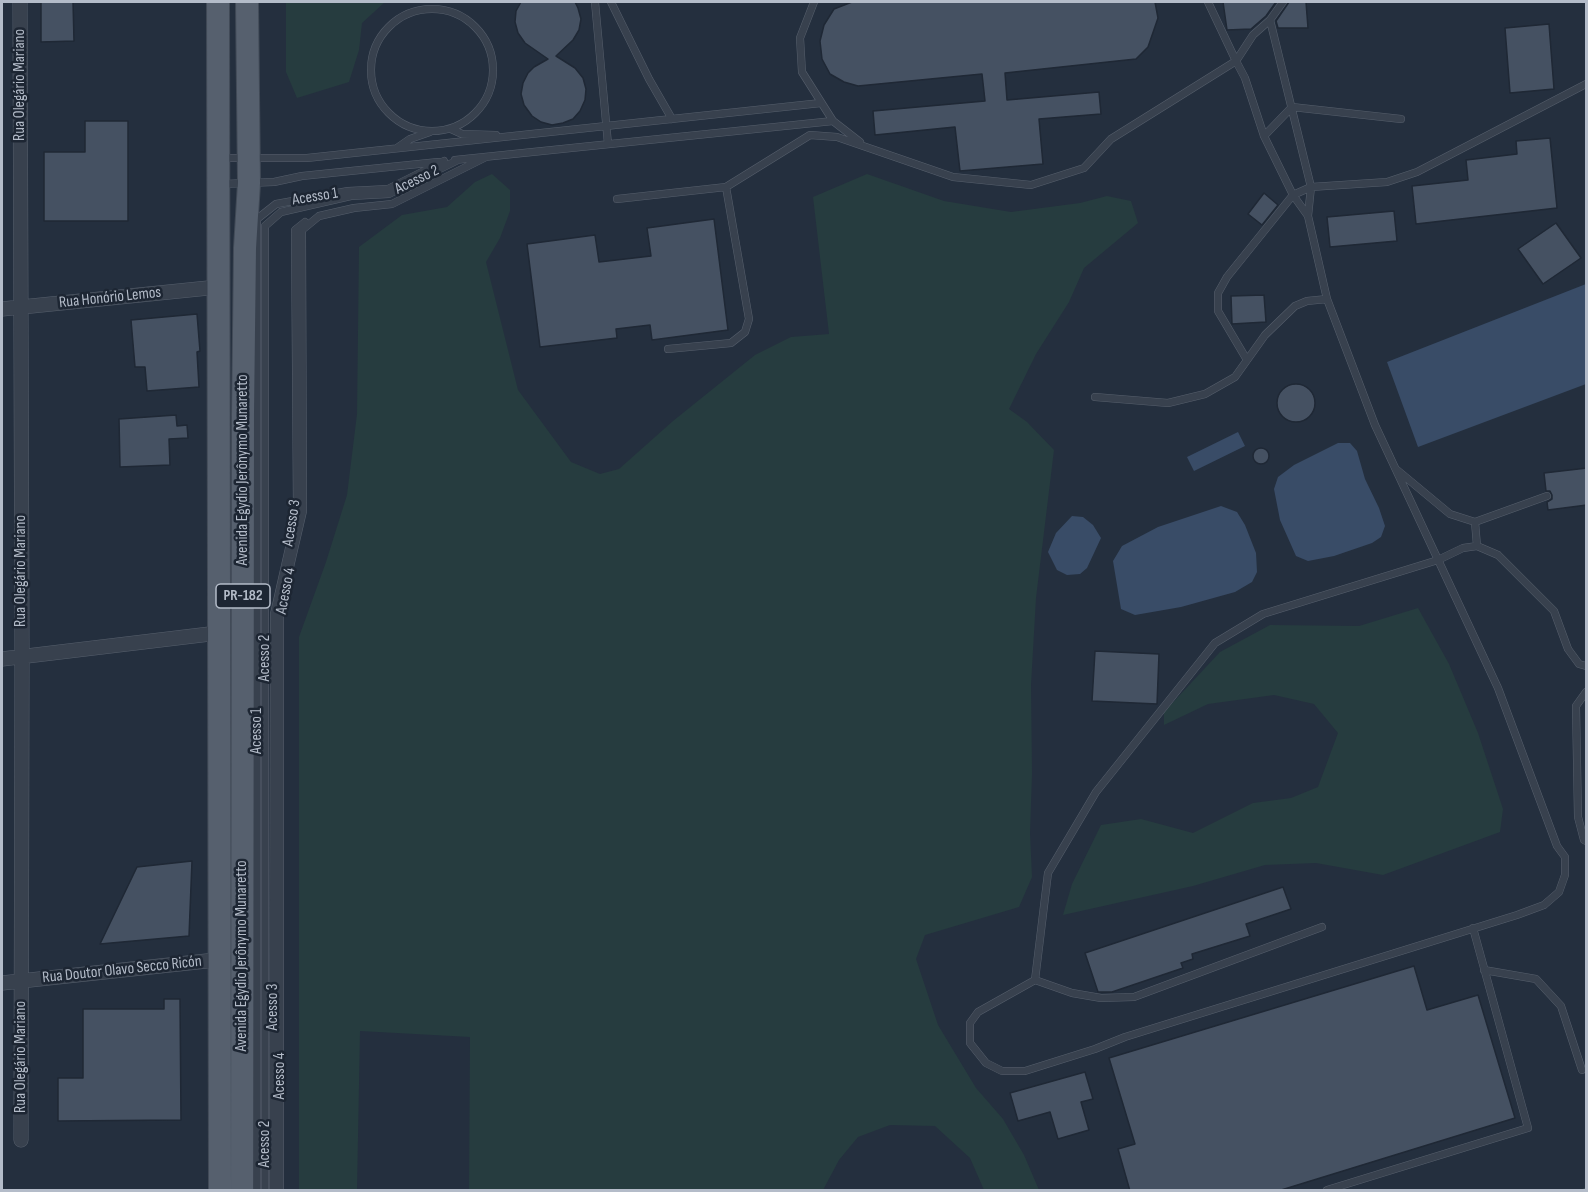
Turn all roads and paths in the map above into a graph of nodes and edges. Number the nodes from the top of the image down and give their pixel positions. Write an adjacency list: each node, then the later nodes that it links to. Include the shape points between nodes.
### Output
1 (20, 2): 42 (street, Rua Olegário Mariano)
2 (218, 2): 29 (main road, Avenida Egydio Jerônymo Munaretto / PR-182)
3 (247, 2): 27 (main road, Avenida Egydio Jerônymo Munaretto / PR-182)
4 (447, 2): 10 (lane)
5 (595, 2): 19 (lane)
6 (611, 2): 16 (lane)
7 (814, 2): 14 (lane, via 800,38 802,72)
8 (1208, 2): 12 (lane)
9 (1283, 2): 11 (lane)
10 (448, 10): 20 (lane, via 474,23 491,50 494,71 490,92 478,111); 21 (lane, via 413,10 394,20 374,49 370,70 374,92 390,116 409,127)
11 (1270, 20): 12 (lane, via 1253,35); 15 (lane)
12 (1236, 61): 23 (lane); 25 (lane, via 1111,139 1084,168 1031,185 953,177)
13 (1587, 84): 36 (lane, via 1417,172 1387,182)
14 (821, 103): 16 (lane); 18 (lane)
15 (1292, 107): 17 (lane); 23 (lane); 36 (lane)
16 (672, 119): 19 (lane)
17 (1401, 119)
18 (833, 121): 24 (lane); 25 (lane)
19 (606, 126): 22 (lane); 24 (lane)
20 (451, 129): 21 (lane); 22 (lane, via 462,134)
21 (430, 132): 26 (lane)
22 (514, 136): 26 (lane)
23 (1264, 136): 37 (lane)
24 (608, 144): 28 (lane)
25 (867, 147): 35 (lane, via 837,136 810,135)
26 (396, 149): 27 (lane, via 307,159)
27 (248, 157): 29 (lane); 33 (main road, Avenida Egydio Jerônymo Munaretto / PR-182)
28 (486, 157): 30 (lane); 75 (lane, Acesso 4, via 392,204 319,216 302,230 303,511 280,610)
29 (217, 158): 34 (main road, Avenida Egydio Jerônymo Munaretto / PR-182)
30 (473, 159): 31 (lane); 74 (lane, Acesso 3, via 391,200 342,206 316,214 295,230 297,513 274,614)
31 (458, 160): 32 (lane); 73 (lane, Acesso 2, via 389,194 351,196 281,212 265,226)
32 (444, 161): 33 (lane); 72 (lane, Acesso 1, via 388,189 276,204 257,219)
33 (249, 183): 34 (lane); 48 (main road, Avenida Egydio Jerônymo Munaretto / PR-182)
34 (217, 184): 40 (main road, Avenida Egydio Jerônymo Munaretto / PR-182)
35 (726, 187): 38 (lane); 44 (lane, via 749,319 745,332 731,343)
36 (1311, 187): 37 (lane); 39 (lane)
37 (1293, 195): 39 (lane); 45 (lane, via 1218,293 1218,311)
38 (617, 199)
39 (1308, 216): 41 (lane)
40 (218, 287): 42 (street, Rua Honório Lemos); 47 (main road, Avenida Egydio Jerônymo Munaretto / PR-182)
41 (1327, 299): 45 (lane, via 1295,306 1265,335); 49 (lane)
42 (20, 307): 43 (street, Rua Honório Lemos); 55 (street, Rua Olegário Mariano)
43 (2, 309)
44 (668, 349)
45 (1247, 360): 46 (lane, via 1235,377 1206,394 1168,403)
46 (1095, 397)
47 (218, 413): 48 (main road); 54 (main road, Avenida Egydio Jerônymo Munaretto / PR-182)
48 (243, 413): 62 (main road, Avenida Egydio Jerônymo Munaretto / PR-182)
49 (1396, 469): 51 (lane, via 1450,514); 53 (lane)
50 (1547, 496): 51 (lane)
51 (1475, 522): 52 (lane)
52 (1477, 546): 53 (lane); 57 (lane, via 1498,555 1554,611 1568,649 1579,664)
53 (1438, 560): 61 (lane, via 1498,688 1557,846 1565,856 1565,875 1558,892 1544,905); 65 (lane, via 1263,614 1215,643 1096,792 1048,873)
54 (218, 633): 55 (street); 63 (main road, Avenida Egydio Jerônymo Munaretto / PR-182)
55 (22, 657): 56 (street); 66 (street, Rua Olegário Mariano)
56 (2, 659)
57 (1587, 666)
58 (1587, 692): 59 (lane, via 1576,706 1578,817)
59 (1587, 842)
60 (1322, 927): 65 (lane, via 1134,997 1101,998)
61 (1473, 928): 64 (lane); 65 (lane, via 1026,1071 1002,1071 986,1062 970,1043 970,1023 978,1012)
62 (242, 959): 63 (street, Rua Doutor Olavo Secco Ricón); 71 (main road, Avenida Egydio Jerônymo Munaretto / PR-182)
63 (219, 960): 66 (street, Rua Doutor Olavo Secco Ricón); 70 (main road, Avenida Egydio Jerônymo Munaretto / PR-182)
64 (1484, 970): 68 (lane, via 1536,979 1561,1006); 76 (lane, via 1528,1128)
65 (1035, 980)
66 (21, 981): 67 (street, Rua Doutor Olavo Secco Ricón); 69 (street, Rua Olegário Mariano)
67 (2, 983)
68 (1582, 1071)
69 (21, 1140)
70 (220, 1191)
71 (242, 1191)
72 (257, 1191)
73 (265, 1191)
74 (273, 1191)
75 (280, 1191)
76 (1327, 1191)

